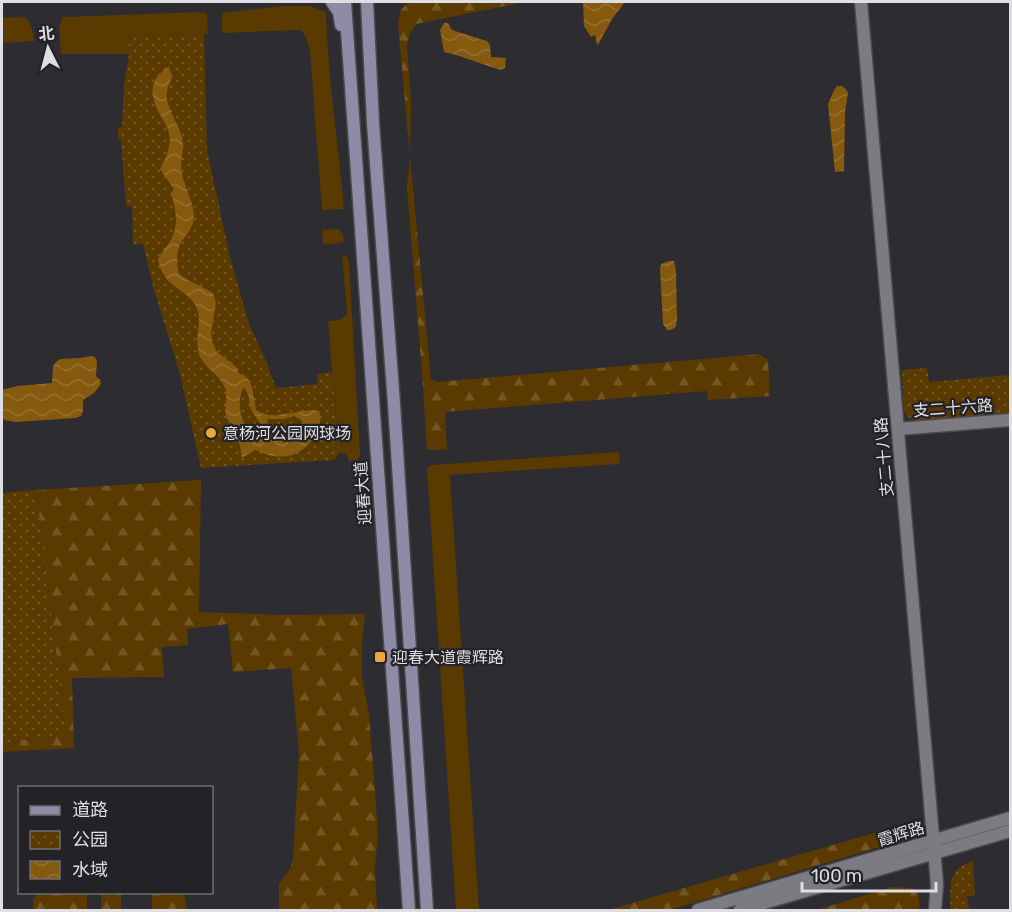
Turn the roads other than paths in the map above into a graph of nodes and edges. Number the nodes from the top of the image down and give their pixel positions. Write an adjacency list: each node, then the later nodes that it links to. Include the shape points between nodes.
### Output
1 (332, 2): 9 (main road, via 339,12)
2 (345, 2): 7 (main road, 迎春大道)
3 (367, 2): 6 (main road)
4 (375, 2): 8 (main road)
5 (861, 2): 11 (street, 支二十八路)
6 (369, 51): 7 (main road); 8 (main road)
7 (349, 53): 9 (main road, 迎春大道)
8 (373, 123): 15 (main road)
9 (356, 138): 16 (main road, 迎春大道)
10 (1011, 420): 11 (street, 支二十六路)
11 (898, 429): 14 (street, 支二十八路)
12 (1011, 819): 14 (street, 霞辉路)
13 (1011, 831): 14 (street, 霞辉路)
14 (934, 848): 17 (street, 霞辉路); 18 (street, 霞辉路); 19 (street, 支二十八路)
15 (427, 907): 16 (main road)
16 (408, 908)
17 (698, 910)
18 (740, 910)
19 (935, 910)

